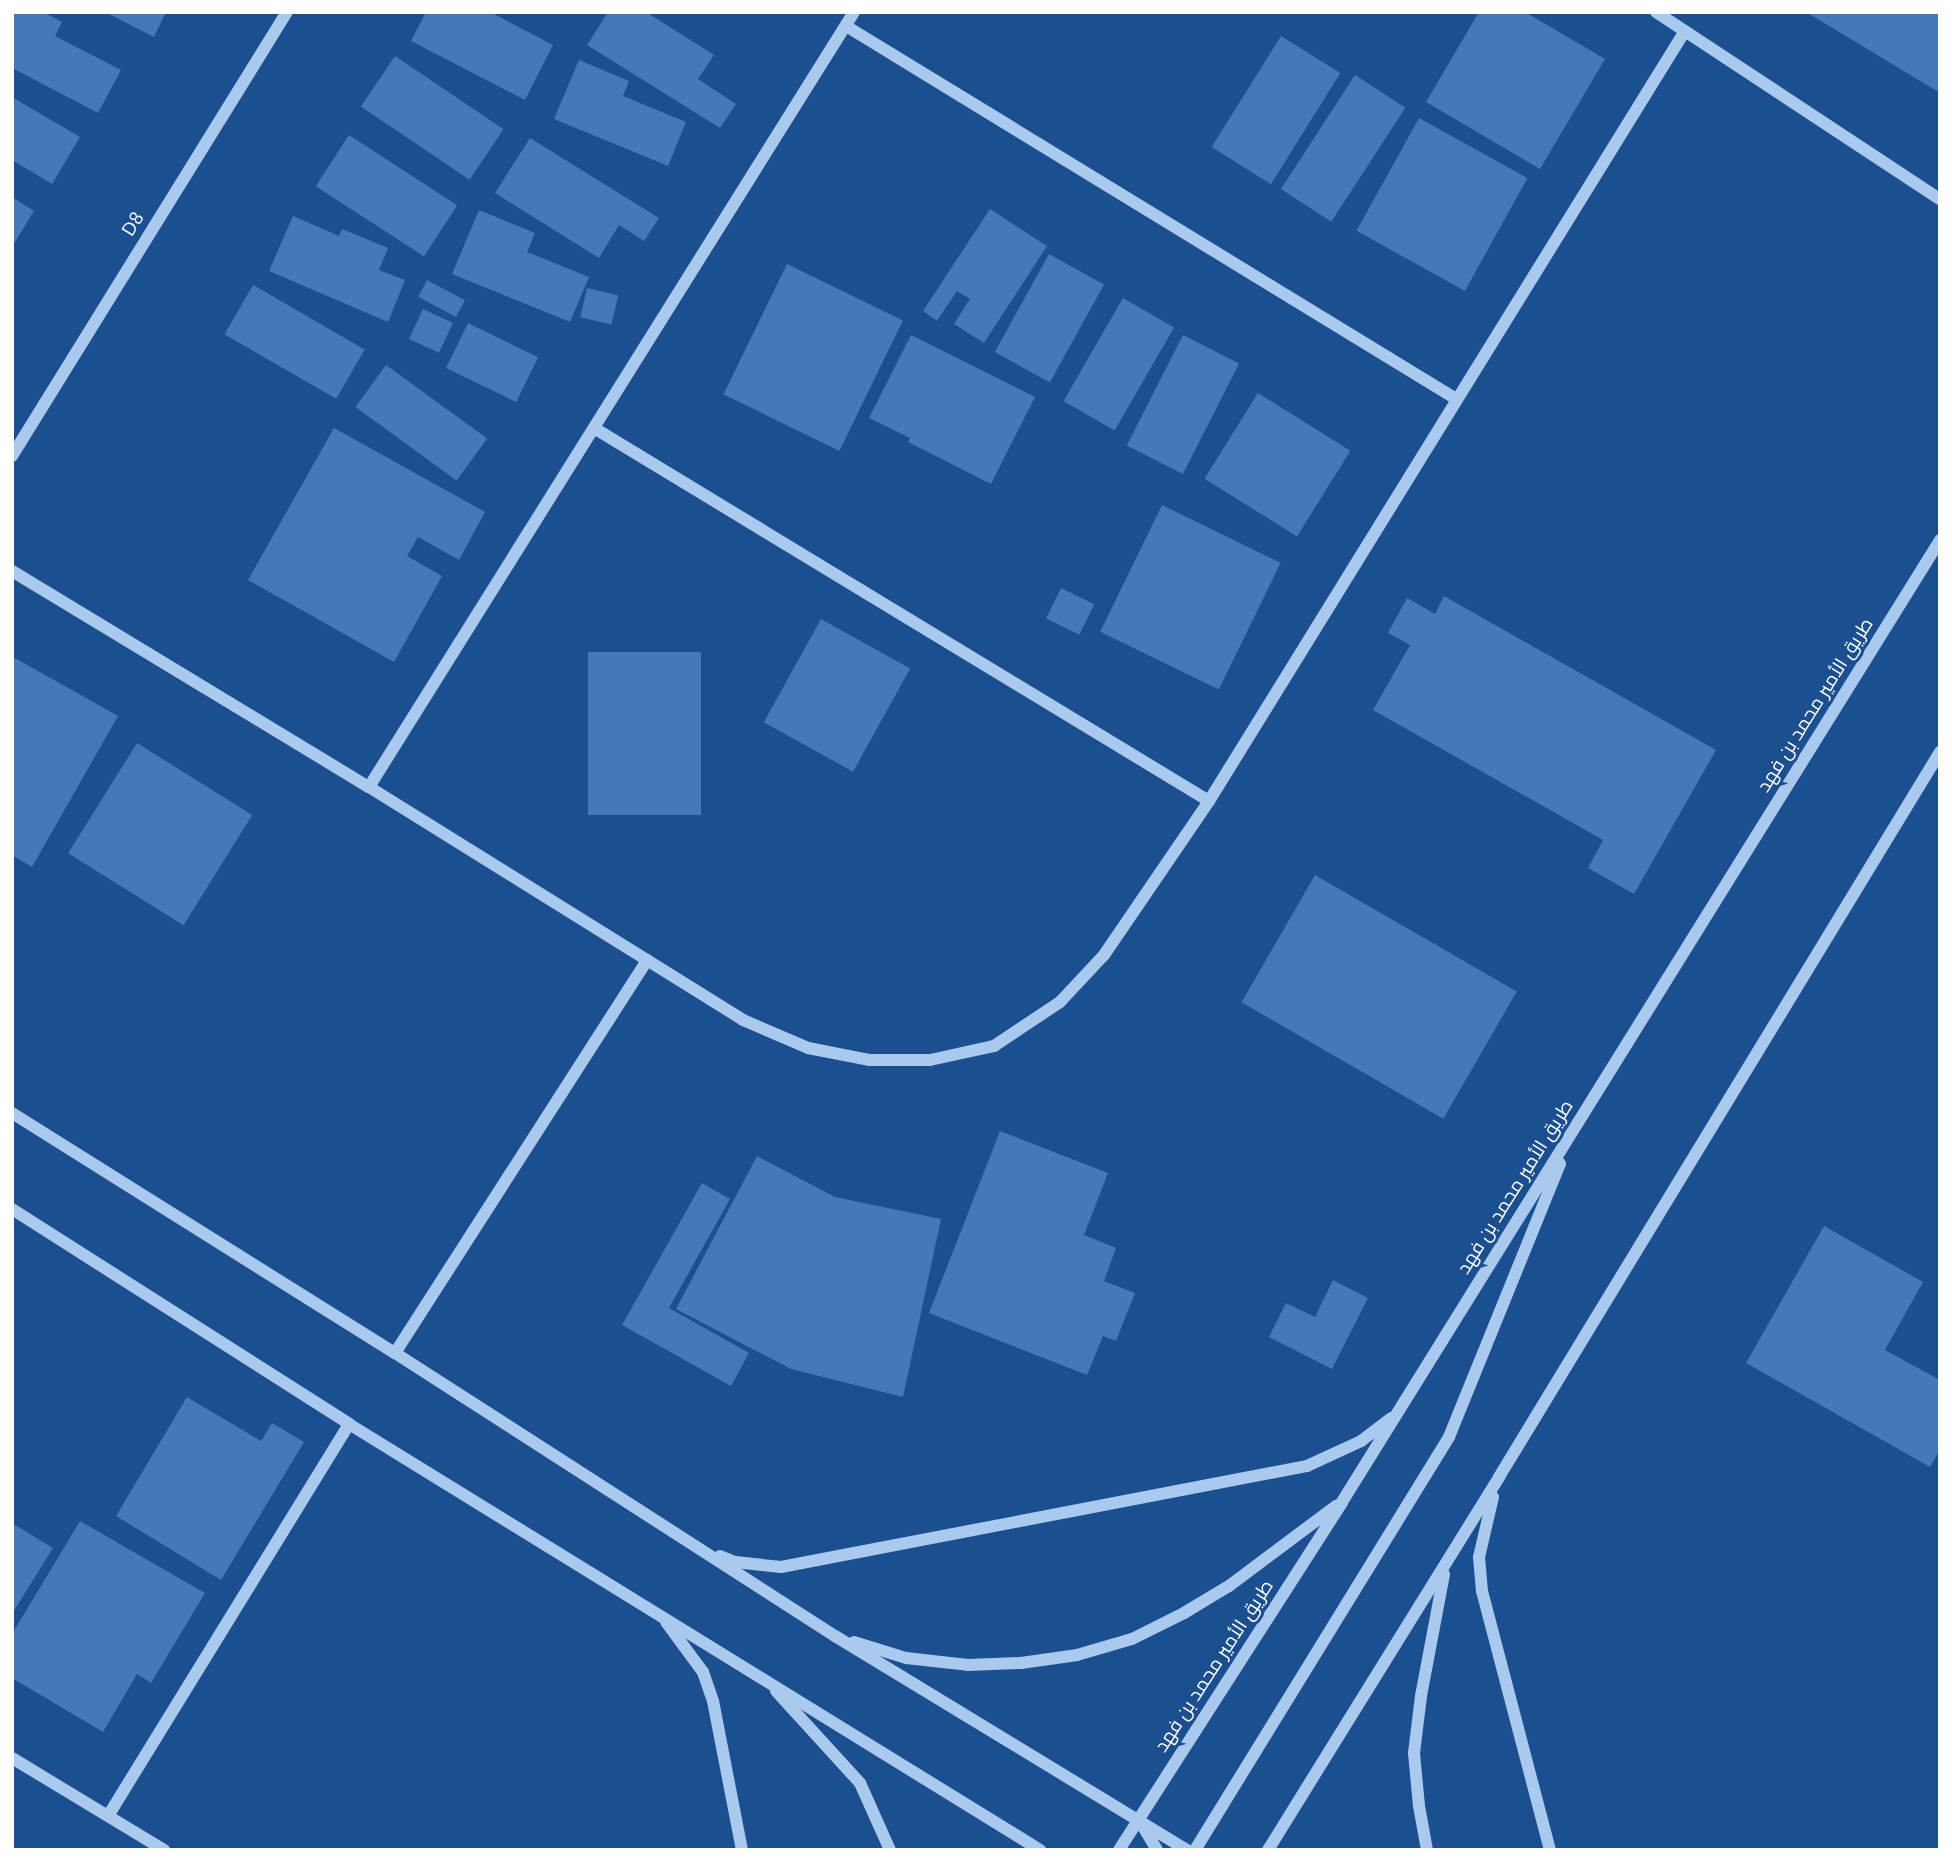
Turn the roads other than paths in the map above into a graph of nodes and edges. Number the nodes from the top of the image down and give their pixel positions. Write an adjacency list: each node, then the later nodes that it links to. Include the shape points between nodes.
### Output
1 (287, 12): 9 (street, D8)
2 (855, 12): 4 (street)
3 (1656, 12): 5 (street)
4 (846, 26): 7 (street); 8 (street)
5 (1685, 31): 6 (street); 7 (street)
6 (1940, 199)
7 (1456, 399): 14 (street)
8 (594, 428): 13 (street); 14 (street)
9 (12, 456)
10 (1940, 541): 17 (street, طريق الأمير محمد بن فهد)
11 (12, 571): 13 (street)
12 (1940, 752): 22 (street)
13 (369, 787): 15 (street)
14 (1209, 801): 15 (street, via 1104,955 1060,1002 994,1046 930,1060 869,1060 808,1048 743,1020)
15 (647, 960): 19 (street)
16 (12, 1113): 19 (street)
17 (1573, 1131): 20 (street, طريق الأمير محمد بن فهد); 39 (street, via 1449,1437)
18 (12, 1209): 21 (street)
19 (395, 1353): 24 (street)
20 (1397, 1413): 23 (street, طريق الأمير محمد بن فهد); 24 (street, via 1361,1441 1294,1469 781,1567 735,1562)
21 (349, 1424): 26 (street); 30 (street)
22 (1499, 1477): 25 (street); 42 (street, via 1479,1557 1482,1591)
23 (1342, 1502): 27 (street, via 1229,1586 1184,1613 1132,1639 1077,1655 968,1665 906,1658); 31 (street, طريق الأمير محمد بن فهد)
24 (699, 1549): 27 (street)
25 (1445, 1565): 40 (street); 41 (street, via 1415,1753)
26 (659, 1613): 28 (street); 33 (street, via 703,1672 713,1701)
27 (835, 1636): 31 (street)
28 (764, 1678): 34 (street, via 860,1783); 35 (street)
29 (12, 1758): 30 (street)
30 (108, 1816): 32 (street)
31 (1138, 1819): 36 (street, طريق الأمير محمد بن فهد); 37 (street); 38 (street)
32 (163, 1850)
33 (741, 1850)
34 (890, 1850)
35 (1040, 1850)
36 (1118, 1850)
37 (1157, 1850)
38 (1187, 1850)
39 (1195, 1850)
40 (1268, 1850)
41 (1427, 1850)
42 (1550, 1850)

